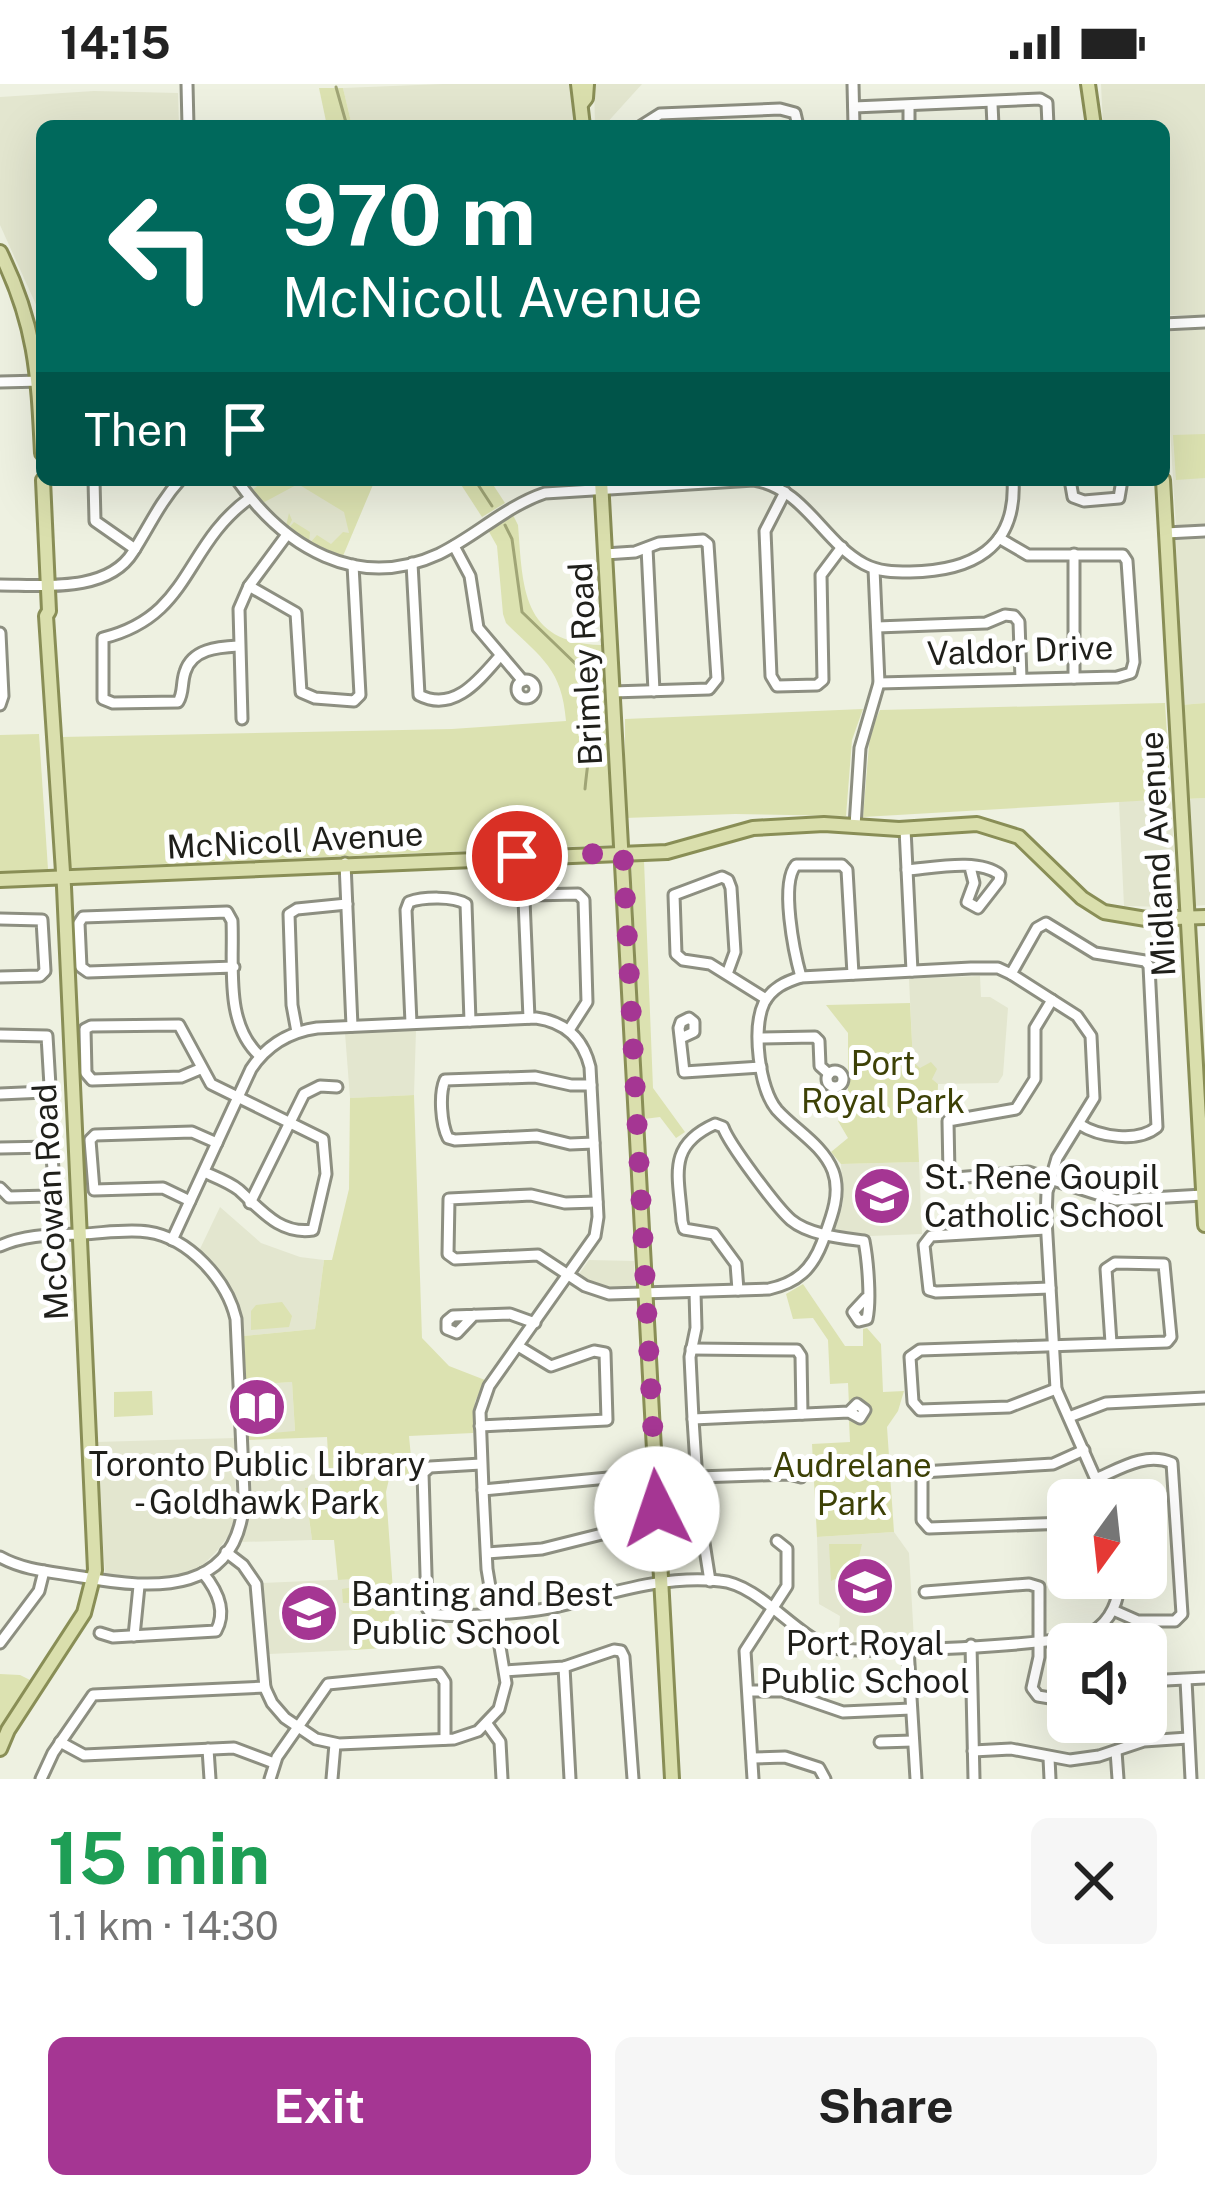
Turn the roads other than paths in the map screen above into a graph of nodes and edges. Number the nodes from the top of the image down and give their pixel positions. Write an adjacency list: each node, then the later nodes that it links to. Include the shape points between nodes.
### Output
1 (187, 84): 8 (street)
2 (582, 84): 9 (main road)
3 (854, 84): 7 (street)
4 (1088, 84): 16 (main road)
5 (992, 104): 6 (street); 14 (street); 15 (street, via 1043,99)
6 (909, 106): 7 (street); 13 (street)
7 (854, 107): 12 (street)
8 (188, 120)
9 (583, 120)
10 (650, 120): 11 (street, via 780,109)
11 (797, 120)
12 (854, 120)
13 (910, 120)
14 (993, 120)
15 (1048, 120)
16 (1093, 120)
17 (0, 252): 20 (main road)
18 (1205, 322): 19 (street)
19 (1170, 324)
20 (36, 360)
21 (36, 381): 22 (street)
22 (0, 382)
23 (44, 486): 49 (main road, McCowan Road)
24 (94, 486): 42 (street, via 95,521)
25 (175, 486): 42 (street)
26 (241, 486): 35 (street)
27 (587, 486): 40 (street, via 532,497)
28 (601, 486): 44 (main road, Brimley Road)
29 (771, 486): 34 (street)
30 (1013, 486): 39 (street)
31 (1071, 486): 32 (street, via 1084,501 1119,498)
32 (1121, 486)
33 (1163, 486): 37 (main road, Midland Avenue)
34 (785, 491): 41 (street); 41 (street, via 765,531 777,686 823,680 820,575)
35 (250, 498): 38 (street); 54 (street, via 214,529 168,604 137,627 103,638 103,699 178,702 191,660 210,648)
36 (1205, 531): 37 (street)
37 (1166, 533): 75 (main road, Midland Avenue)
38 (286, 536): 47 (street); 51 (street)
39 (999, 538): 45 (street, Valdor Drive, via 1028,555); 48 (street, via 955,568)
40 (454, 545): 46 (street); 55 (street, via 470,576 478,628)
41 (842, 547): 48 (street)
42 (135, 548): 49 (street, via 110,575)
43 (647, 548): 44 (street); 60 (street); 60 (street, via 703,540 710,548 716,683)
44 (605, 554): 61 (main road, Brimley Road)
45 (1074, 554): 56 (street); 56 (street, Valdor Drive, via 1126,558 1134,664 1124,676)
46 (412, 563): 47 (street); 55 (street, via 421,698 462,695)
47 (353, 565): 51 (street, via 360,695 354,701 302,692 296,613)
48 (874, 569): 52 (street)
49 (48, 583): 50 (street); 70 (main road, McCowan Road)
50 (0, 585)
51 (250, 586): 54 (street, via 239,609)
52 (877, 627): 57 (street, via 1014,616); 59 (street)
53 (0, 633): 62 (street)
54 (238, 646): 63 (street)
55 (500, 656): 58 (street)
56 (1074, 678): 57 (street, Valdor Drive)
57 (1022, 679): 59 (street, Valdor Drive)
58 (523, 681)
59 (879, 683): 64 (street, via 860,748)
60 (654, 691): 61 (street)
61 (612, 692): 66 (main road, Brimley Road)
62 (0, 706)
63 (242, 719)
64 (855, 826): 65 (main road, McNicoll Avenue); 66 (main road, McNicoll Avenue, via 753,828 675,850)
65 (905, 829): 69 (street); 75 (main road, McNicoll Avenue, via 1006,830 1104,911)
66 (623, 853): 67 (main road, McNicoll Avenue); 124 (main road, Brimley Road)
67 (345, 863): 70 (main road, McNicoll Avenue); 72 (street)
68 (970, 867): 68 (street, via 967,902 978,908 1000,875); 69 (street)
69 (907, 870): 77 (street)
70 (63, 878): 71 (main road, McNicoll Avenue); 117 (main road, McCowan Road)
71 (0, 880)
72 (347, 904): 88 (street); 90 (street, via 289,914)
73 (1205, 917): 75 (main road, McNicoll Avenue)
74 (0, 919): 81 (street, via 42,920 45,970)
75 (1188, 919): 110 (main road, Midland Avenue)
76 (234, 967): 76 (street, via 88,972 79,923 224,910); 94 (street, via 236,1015)
77 (912, 971): 79 (street); 80 (street)
78 (727, 974): 78 (street, via 735,952 730,888 722,878 677,892 672,908 679,958); 83 (street)
79 (853, 974): 82 (street); 82 (street, via 847,870 796,865 788,877)
80 (1011, 974): 84 (street); 103 (street, via 1046,923 1094,953 1149,966 1157,1127 1104,1136)
81 (0, 977)
82 (801, 977): 83 (street)
83 (766, 999): 93 (street)
84 (1052, 1000): 103 (street, via 1077,1016 1093,1042 1095,1092); 108 (street, via 1035,1028 1035,1079 1016,1109 955,1117 947,1129 953,1177)
85 (529, 1018): 86 (street); 89 (street); 89 (street, via 524,900 578,894 587,999)
86 (470, 1021): 87 (street); 87 (street, via 466,904 416,899 406,910)
87 (411, 1023): 88 (street)
88 (352, 1026): 90 (street)
89 (569, 1030): 98 (street, via 588,1057)
90 (297, 1032): 94 (street)
91 (0, 1035): 100 (street, via 47,1036 50,1086)
92 (681, 1038): 95 (street, via 684,1072)
93 (760, 1038): 95 (street); 97 (street, via 814,1037)
94 (260, 1056): 101 (street)
95 (761, 1067): 116 (street, via 776,1108 834,1173 836,1204)
96 (200, 1069): 96 (street, via 177,1024 86,1029 92,1080 181,1077); 101 (street)
97 (829, 1074)
98 (591, 1084): 105 (street); 105 (street, via 445,1080 444,1131 455,1140)
99 (337, 1087): 102 (street, via 308,1092)
100 (0, 1094)
101 (237, 1097): 102 (street); 104 (street)
102 (291, 1122): 112 (street); 112 (street, via 325,1144 313,1230 285,1226)
103 (1079, 1124): 108 (street)
104 (217, 1143): 107 (street); 111 (street, via 188,1132 90,1140 94,1190 163,1188)
105 (594, 1143): 113 (street)
106 (0, 1148): 109 (street, via 51,1147 55,1190 9,1197)
107 (204, 1172): 111 (street); 112 (street)
108 (1051, 1178): 110 (street, via 1121,1200); 115 (street)
109 (0, 1188)
110 (1203, 1195): 114 (main road, Midland Avenue)
111 (190, 1201): 118 (street)
112 (250, 1202)
113 (597, 1202): 120 (street, via 595,1236); 120 (street, via 531,1195 447,1201 452,1258 533,1254)
114 (1205, 1225)
115 (1046, 1229): 121 (street); 121 (street, via 931,1236 924,1245 926,1286)
116 (826, 1233): 122 (street, via 796,1280); 122 (street, via 791,1220 723,1127 706,1128 678,1158 682,1226 714,1234 736,1264); 125 (street, via 864,1241)
117 (77, 1234): 118 (street); 119 (street); 152 (main road, McCowan Road)
118 (172, 1240): 147 (street, via 218,1280 236,1319 244,1507)
119 (0, 1246)
120 (570, 1275): 124 (street, via 604,1294); 127 (street)
121 (1050, 1288): 130 (street)
122 (738, 1290): 123 (street)
123 (695, 1292): 124 (street); 131 (street)
124 (644, 1293): 154 (main road, Brimley Road)
125 (866, 1298)
126 (474, 1315): 127 (street, via 518,1314)
127 (535, 1323): 129 (street)
128 (1111, 1343): 128 (street, via 1169,1340 1164,1264 1106,1269); 130 (street)
129 (518, 1346): 138 (street, via 486,1391); 138 (street, via 551,1366 605,1353 607,1420)
130 (1053, 1347): 132 (street); 132 (street, via 913,1352 913,1402 924,1410 1009,1407)
131 (691, 1349): 135 (street, via 797,1350); 137 (street)
132 (1056, 1389): 136 (street)
133 (1205, 1398): 136 (street, via 1106,1403)
134 (849, 1412): 135 (street)
135 (802, 1414): 137 (street)
136 (1069, 1417): 139 (street)
137 (693, 1419): 142 (street)
138 (480, 1426): 140 (street)
139 (1084, 1450): 143 (street); 145 (street, via 1053,1464 922,1472 929,1528)
140 (481, 1464): 144 (street); 160 (street, via 424,1470 427,1606 439,1616)
141 (801, 1477): 142 (street)
142 (698, 1478): 153 (street)
143 (1096, 1479): 159 (street, via 1135,1461 1172,1463 1181,1617 1146,1622)
144 (483, 1490): 148 (street); 148 (street, via 608,1478 616,1486 611,1532)
145 (1047, 1523)
146 (777, 1540): 158 (street, via 787,1549 790,1578)
147 (226, 1552): 151 (street); 172 (street, via 256,1584)
148 (487, 1553): 160 (street)
149 (0, 1557): 150 (street)
150 (44, 1571): 152 (street); 164 (street, via 39,1591)
151 (203, 1573): 155 (street); 162 (street, via 218,1592 218,1630)
152 (94, 1579): 155 (street); 184 (main road, McCowan Road, via 84,1612)
153 (710, 1581): 154 (street); 158 (street, via 731,1583)
154 (662, 1584): 160 (street); 198 (main road, Brimley Road)
155 (139, 1586): 162 (street)
156 (925, 1592): 163 (street, via 1045,1587)
157 (1115, 1599): 159 (street)
158 (772, 1610): 166 (street, via 832,1648); 173 (street, via 746,1651)
159 (1113, 1610): 163 (street, via 1084,1636)
160 (495, 1612): 168 (street)
161 (100, 1634): 162 (street)
162 (134, 1636)
163 (1038, 1641): 165 (street); 174 (street, via 1033,1690)
164 (0, 1643)
165 (971, 1645): 166 (street); 186 (street)
166 (908, 1648): 175 (street)
167 (564, 1666): 168 (street); 196 (street); 197 (street, via 623,1654)
168 (505, 1671): 176 (street, via 504,1698)
169 (1205, 1678): 171 (street)
170 (1167, 1680): 171 (street)
171 (1186, 1680): 178 (street)
172 (265, 1688): 177 (street); 181 (street, via 97,1694)
173 (749, 1691): 175 (street, via 782,1691 843,1712); 188 (street)
174 (1047, 1698)
175 (911, 1709): 180 (street)
176 (487, 1724): 179 (street); 195 (street, via 499,1739)
177 (298, 1726): 179 (street, via 328,1684 433,1672 445,1682); 183 (street); 190 (street)
178 (1188, 1738): 187 (street); 205 (street)
179 (445, 1739): 183 (street)
180 (914, 1741): 182 (street); 201 (street)
181 (60, 1742): 185 (street, via 84,1755); 191 (street)
182 (880, 1742)
183 (335, 1744): 194 (street)
184 (0, 1749)
185 (208, 1749): 190 (street, via 240,1749); 192 (street)
186 (973, 1751): 189 (street); 202 (street)
187 (1116, 1751): 189 (street); 204 (street)
188 (752, 1758): 199 (street); 200 (street, via 784,1757 819,1768)
189 (1049, 1758): 203 (street)
190 (274, 1763): 193 (street)
191 (40, 1779)
192 (210, 1779)
193 (270, 1779)
194 (332, 1779)
195 (502, 1779)
196 (570, 1779)
197 (633, 1779)
198 (672, 1779)
199 (754, 1779)
200 (825, 1779)
201 (916, 1779)
202 (974, 1779)
203 (1049, 1779)
204 (1118, 1779)
205 (1191, 1779)

